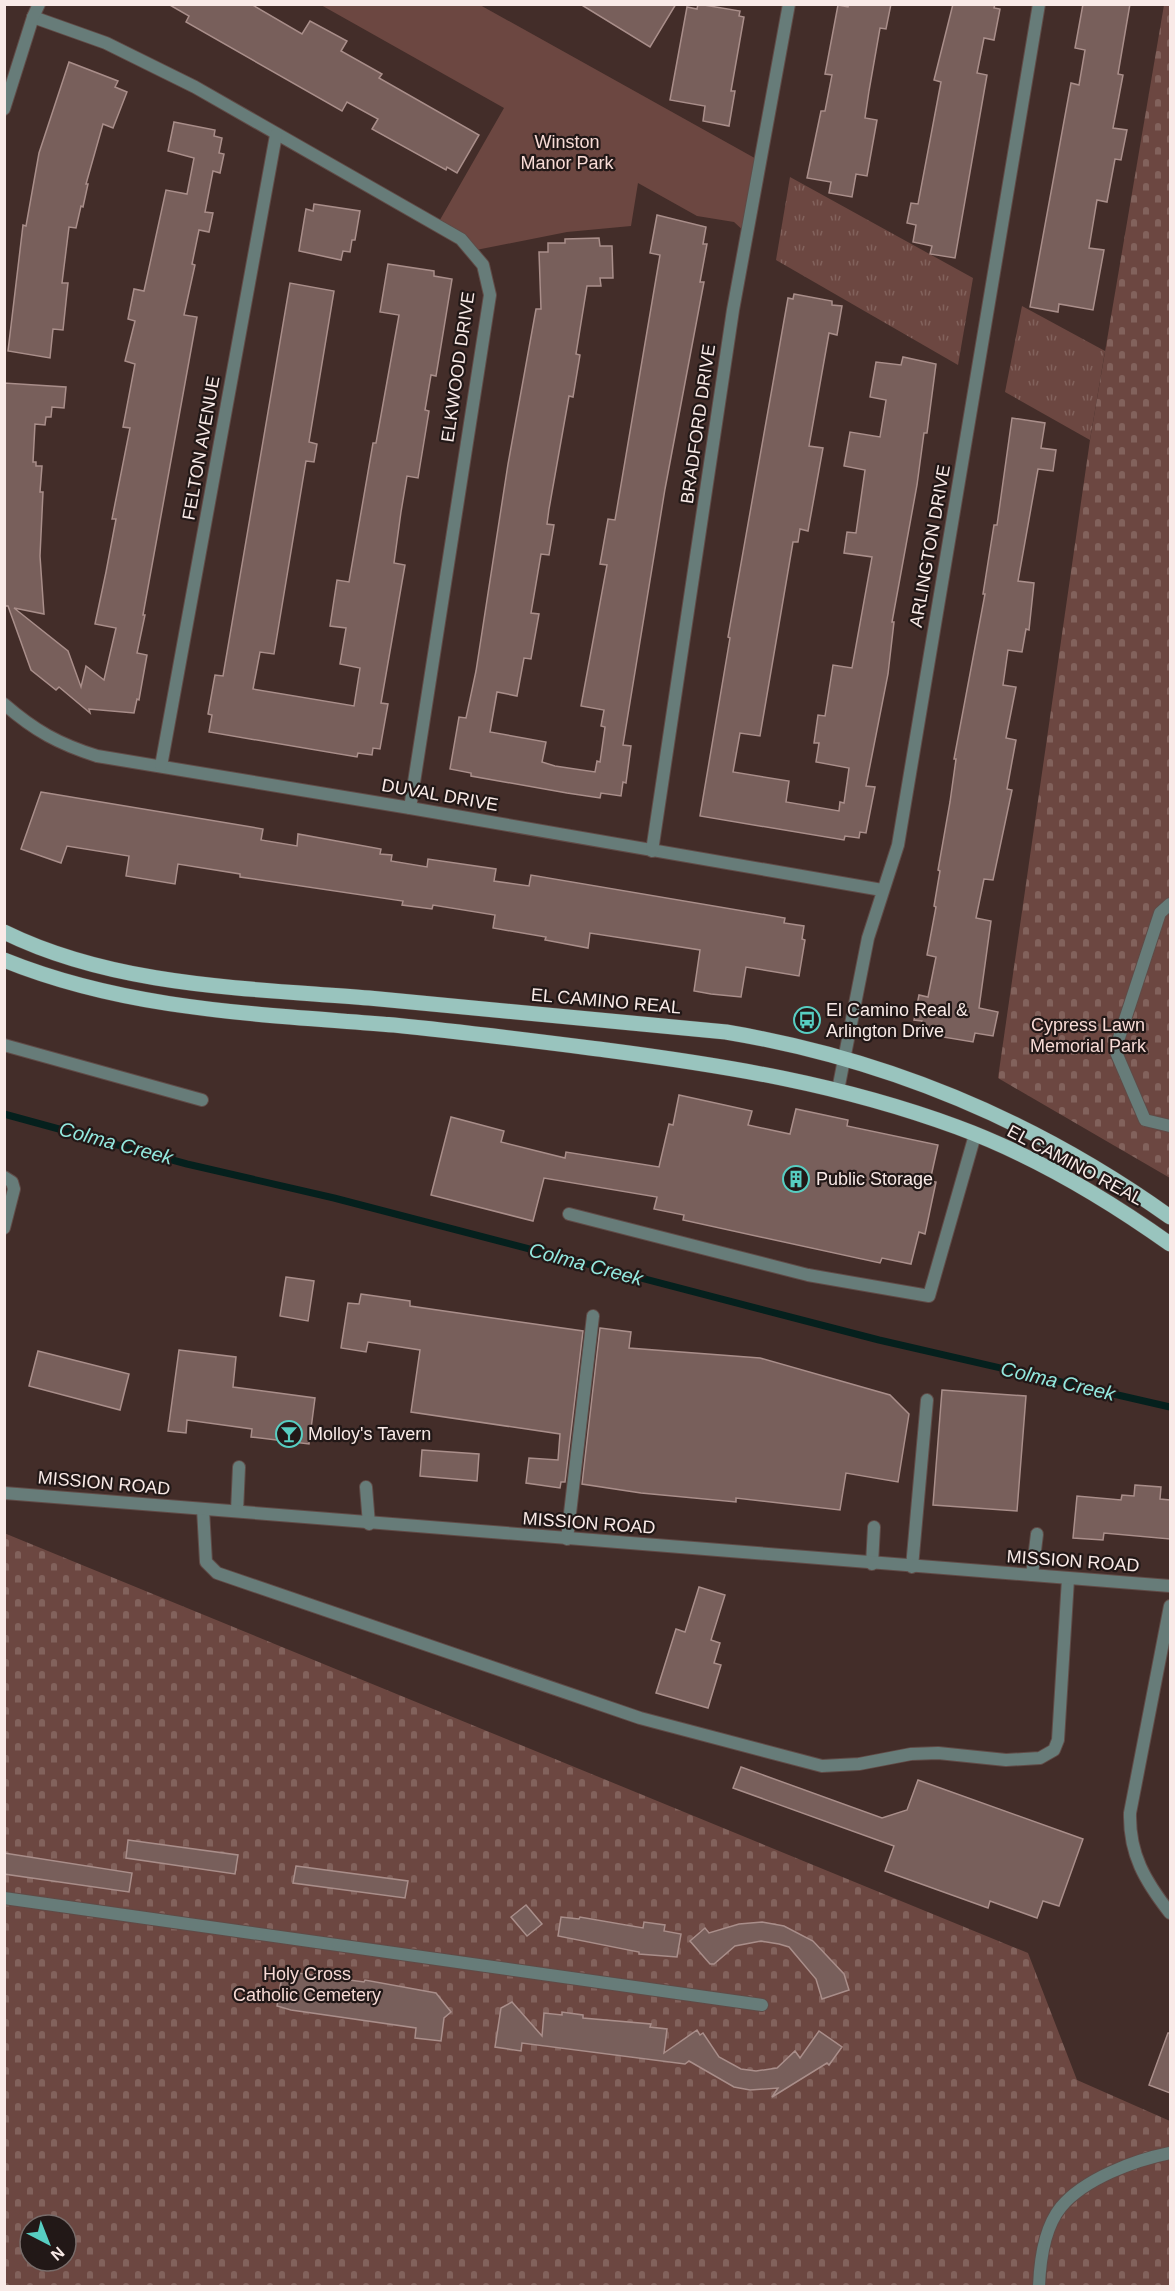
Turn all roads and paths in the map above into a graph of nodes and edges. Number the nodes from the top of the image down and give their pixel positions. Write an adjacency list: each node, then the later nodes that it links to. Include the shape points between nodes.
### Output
1 (39, 4): 4 (street)
2 (789, 4): 10 (street, BRADFORD DRIVE, via 733,310)
3 (1040, 4): 11 (street, ARLINGTON DRIVE, via 900,834)
4 (33, 17): 5 (street); 6 (street, ELKWOOD DRIVE, via 116,48 195,87)
5 (4, 109)
6 (276, 135): 8 (street, FELTON AVENUE); 9 (street, ELKWOOD DRIVE, via 461,239 483,265 490,295)
7 (4, 704): 8 (street, DUVAL DRIVE, via 31,728 64,746 97,756)
8 (161, 766): 9 (street, DUVAL DRIVE)
9 (411, 808): 10 (street, DUVAL DRIVE)
10 (652, 851): 11 (street, DUVAL DRIVE)
11 (882, 890): 16 (street, ARLINGTON DRIVE, via 868,938)
12 (1170, 904): 19 (street, via 1160,913 1115,1050 1145,1120)
13 (4, 932): 16 (main road, EL CAMINO REAL, via 86,962 148,976 726,1032 788,1042)
14 (4, 960): 17 (main road, EL CAMINO REAL, via 88,989 140,1001 468,1032 718,1064)
15 (4, 1045): 18 (street)
16 (844, 1058): 17 (street, ARLINGTON DRIVE); 23 (main road, EL CAMINO REAL, via 969,1101 1042,1136 1100,1169)
17 (838, 1090): 20 (main road, EL CAMINO REAL)
18 (202, 1100)
19 (1170, 1126)
20 (975, 1135): 22 (street, via 929,1296 808,1275); 25 (main road, EL CAMINO REAL, via 1088,1190)
21 (8, 1179): 24 (street, via 14,1189)
22 (568, 1214)
23 (1170, 1217)
24 (4, 1228)
25 (1170, 1244)
26 (593, 1316): 36 (street)
27 (927, 1400): 38 (street)
28 (239, 1467): 32 (street)
29 (366, 1487): 33 (street)
30 (4, 1493): 31 (street, MISSION ROAD)
31 (203, 1509): 32 (street, MISSION ROAD); 40 (street, via 206,1562 217,1573 640,1718 822,1766 938,1753 1006,1760 1040,1758 1054,1750 1058,1740)
32 (237, 1512): 33 (street, MISSION ROAD)
33 (369, 1524): 36 (street, MISSION ROAD)
34 (874, 1527): 37 (street)
35 (1037, 1534): 39 (street)
36 (567, 1539): 37 (street, MISSION ROAD)
37 (872, 1564): 38 (street, MISSION ROAD)
38 (912, 1567): 39 (street, MISSION ROAD)
39 (1032, 1575): 40 (street, MISSION ROAD)
40 (1068, 1579): 41 (street, MISSION ROAD)
41 (1170, 1586)
42 (1170, 1606): 44 (street, via 1130,1812 1130,1833 1140,1871)
43 (4, 1898): 45 (street)
44 (1170, 1913)
45 (762, 2005)
46 (1170, 2153): 47 (street, via 1142,2158 1112,2172 1061,2207 1041,2256)
47 (1040, 2286)

